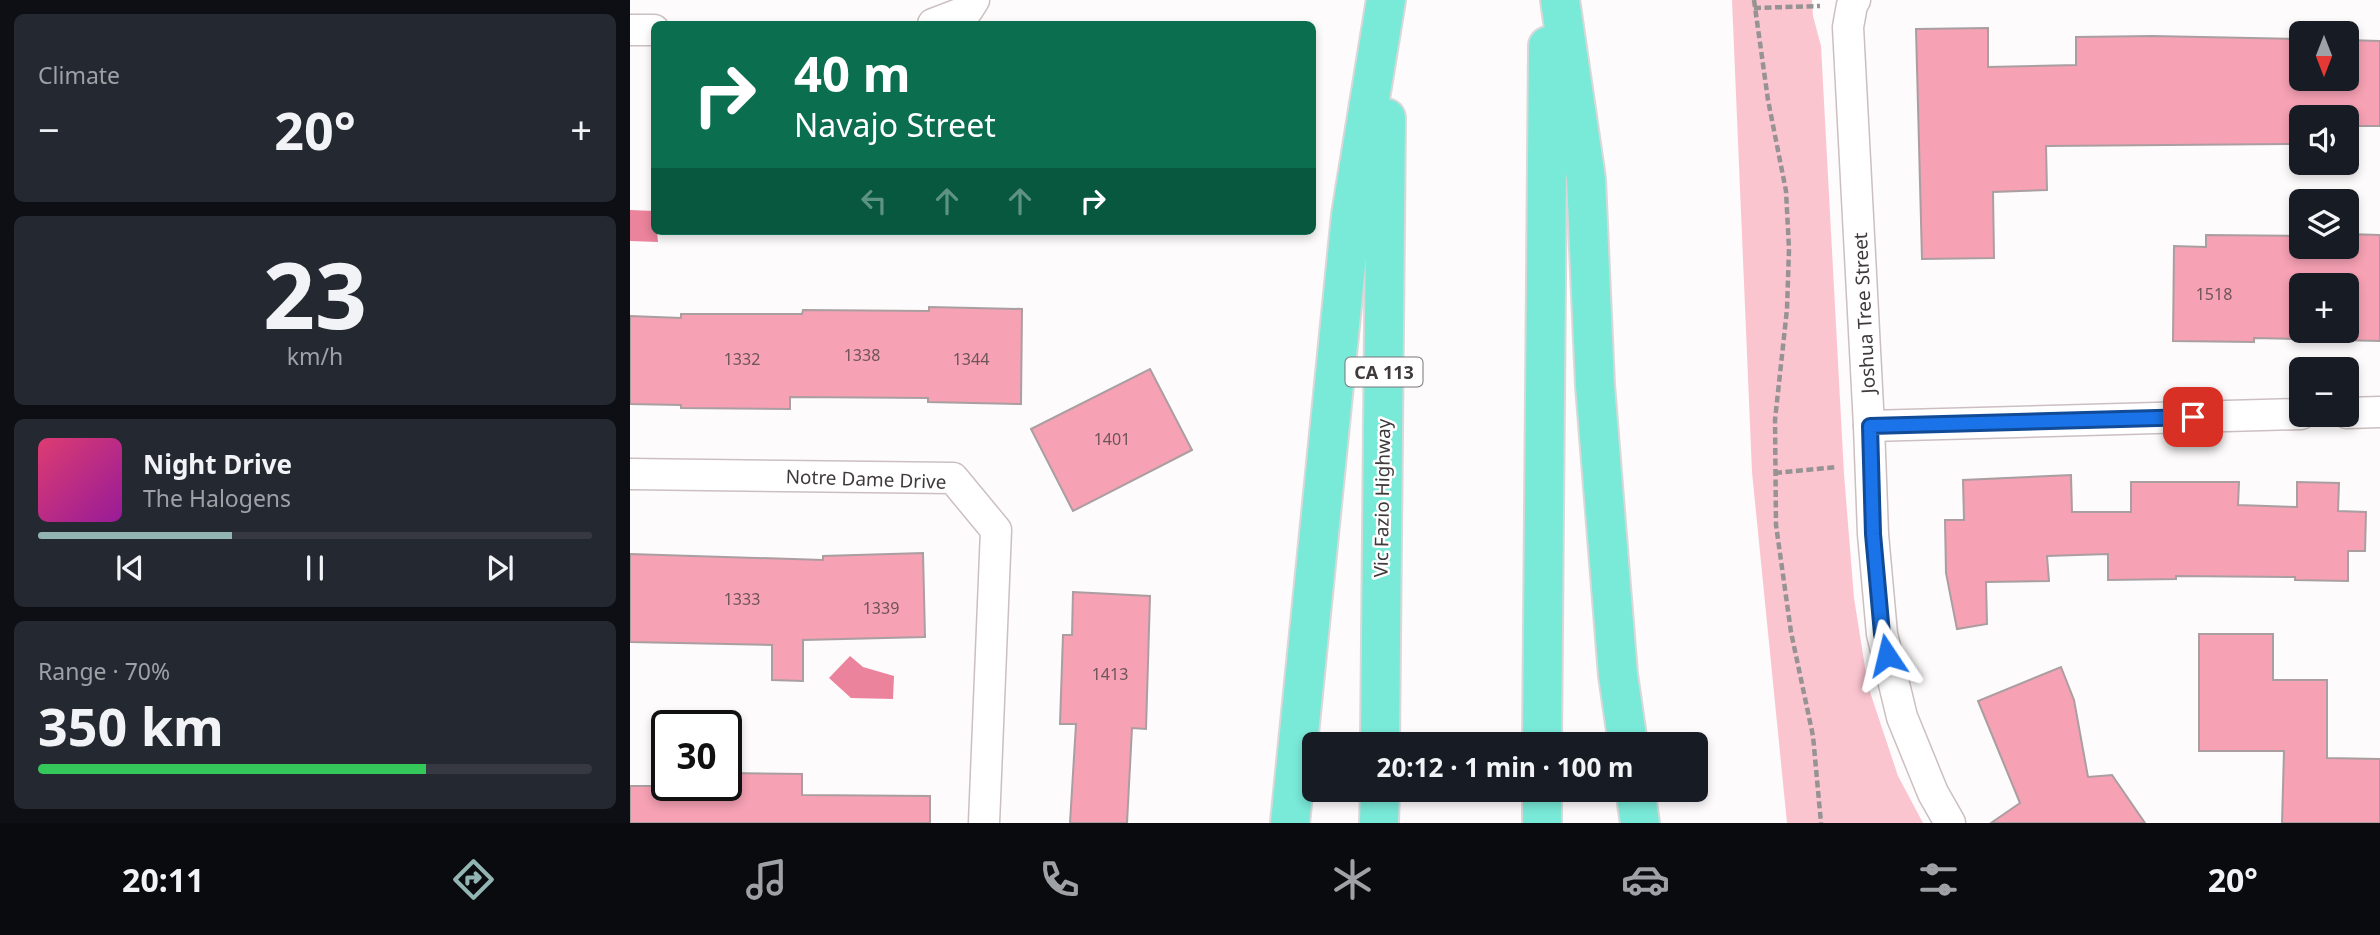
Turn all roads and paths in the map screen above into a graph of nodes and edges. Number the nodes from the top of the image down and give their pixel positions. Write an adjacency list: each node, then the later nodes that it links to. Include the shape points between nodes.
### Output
1 (974, 0): 8 (street, via 967,11)
2 (1387, 0): 18 (highway, Vic Fazio Highway / CA 113); 25 (highway, via 1351,215)
3 (1548, 0): 19 (highway)
4 (1560, 0): 20 (highway, via 1586,179 1595,385)
5 (1754, 0): 7 (path)
6 (1853, 3): 7 (path); 14 (street, Joshua Tree Street, via 1848,27)
7 (1754, 8): 16 (path, via 1786,191 1789,249)
8 (941, 21)
9 (630, 30): 10 (street)
10 (651, 30)
11 (2380, 412): 12 (street)
12 (2359, 413)
13 (2289, 414): 14 (street)
14 (1870, 426): 15 (street, Joshua Tree Street)
15 (1870, 464): 16 (path); 30 (street, Joshua Tree Street, via 1882,634 1902,717)
16 (1775, 473): 29 (path, via 1776,525 1791,632 1813,736)
17 (630, 474): 24 (street, Notre Dame Drive, via 953,478 996,530)
18 (1380, 732)
19 (1542, 732)
20 (1626, 732)
21 (1380, 802): 26 (highway)
22 (1542, 802): 27 (highway)
23 (1637, 802): 28 (highway)
24 (984, 823)
25 (1290, 823)
26 (1379, 823)
27 (1542, 823)
28 (1640, 823)
29 (1821, 823)
30 (1950, 823)

